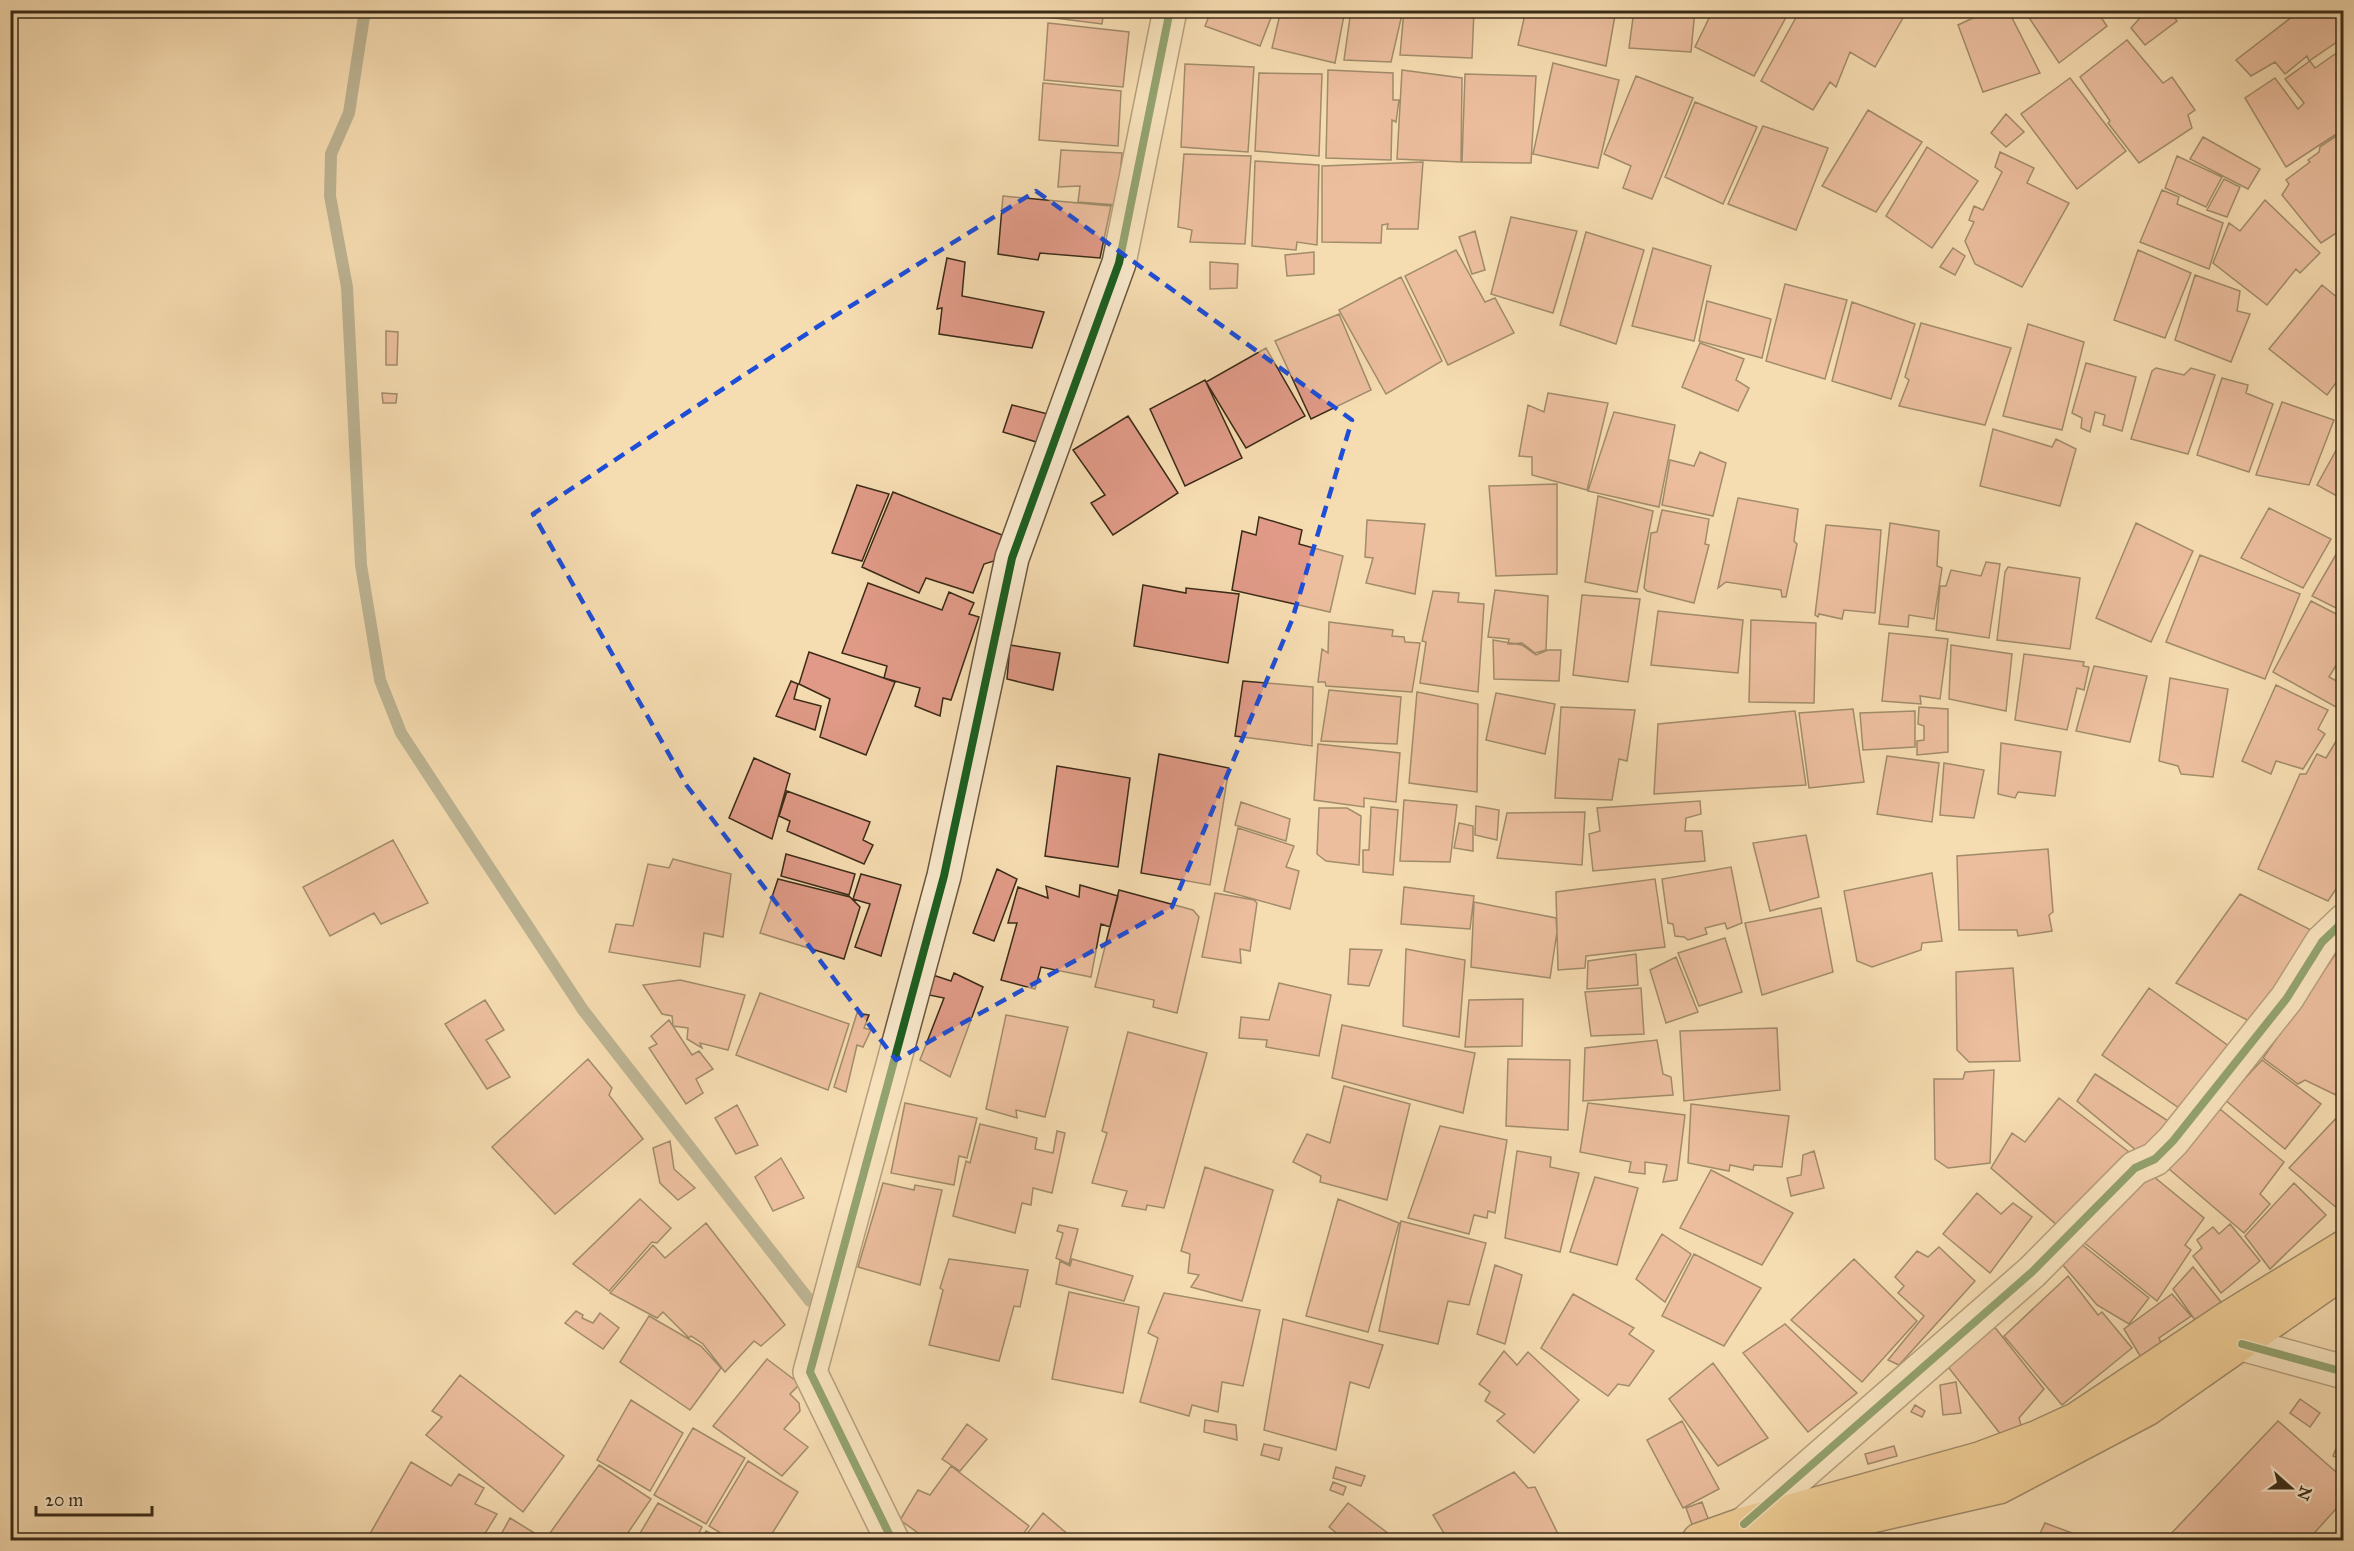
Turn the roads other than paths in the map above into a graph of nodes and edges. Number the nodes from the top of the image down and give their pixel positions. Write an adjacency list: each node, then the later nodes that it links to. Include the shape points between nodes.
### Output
1 (1170, 10): 8 (street, via 1119,263 1012,558 944,876 810,1372)
2 (2343, 921): 7 (street, via 2322,942 2288,998 2173,1141 2155,1159 2134,1168 2032,1272)
3 (2343, 1246): 7 (main road, via 2086,1413 2038,1437)
4 (2343, 1271): 5 (main road)
5 (2242, 1344): 6 (street); 7 (main road, via 2147,1409 1999,1487)
6 (2343, 1372)
7 (1755, 1532): 9 (main road)
8 (892, 1540)
9 (1700, 1540)

